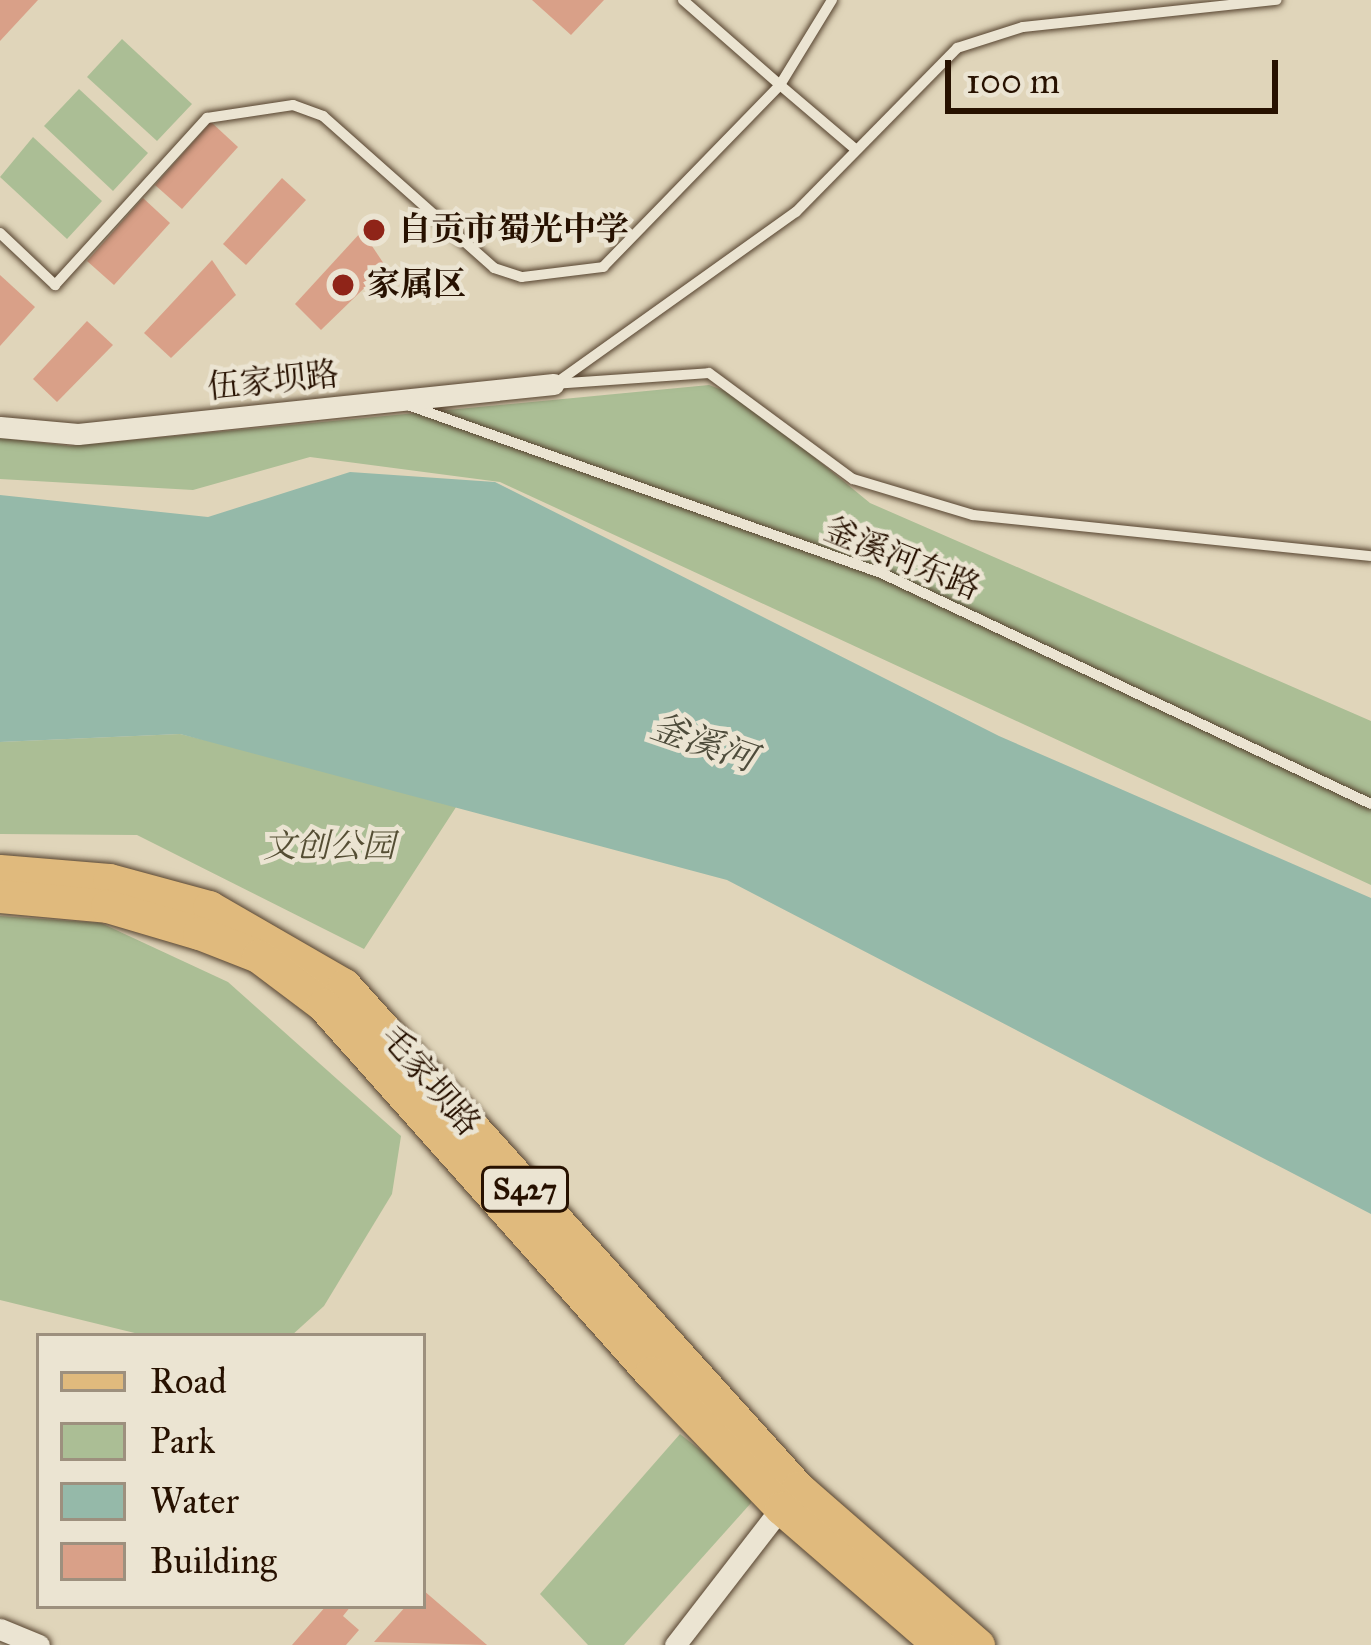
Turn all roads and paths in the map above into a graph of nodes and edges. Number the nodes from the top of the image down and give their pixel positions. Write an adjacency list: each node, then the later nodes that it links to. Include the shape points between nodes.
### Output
1 (683, 0): 4 (lane)
2 (832, 0): 4 (lane)
3 (1276, 0): 5 (lane, via 978,39 930,63)
4 (780, 85): 5 (lane); 6 (lane, via 603,267 522,278 494,268 322,116 293,105 207,118 55,285)
5 (854, 148): 7 (lane, via 796,212)
6 (0, 233)
7 (553, 385): 8 (street, 伍家坝路); 10 (lane, via 709,373 854,479 973,515)
8 (399, 401): 9 (street, 伍家坝路, via 78,434); 11 (lane, 釜溪河东路, via 881,573)
9 (0, 427)
10 (1371, 556)
11 (1371, 804)
12 (0, 871): 19 (main road, 毛家坝路 / S427, via 109,880 208,907 344,985 798,1488)
13 (0, 896): 14 (main road, 毛家坝路 / S427, via 106,906 200,933 258,956 323,1005)
14 (781, 1508): 17 (street); 18 (main road, 毛家坝路 / S427)
15 (0, 1629): 16 (street)
16 (39, 1645)
17 (675, 1645)
18 (939, 1645)
19 (978, 1645)

